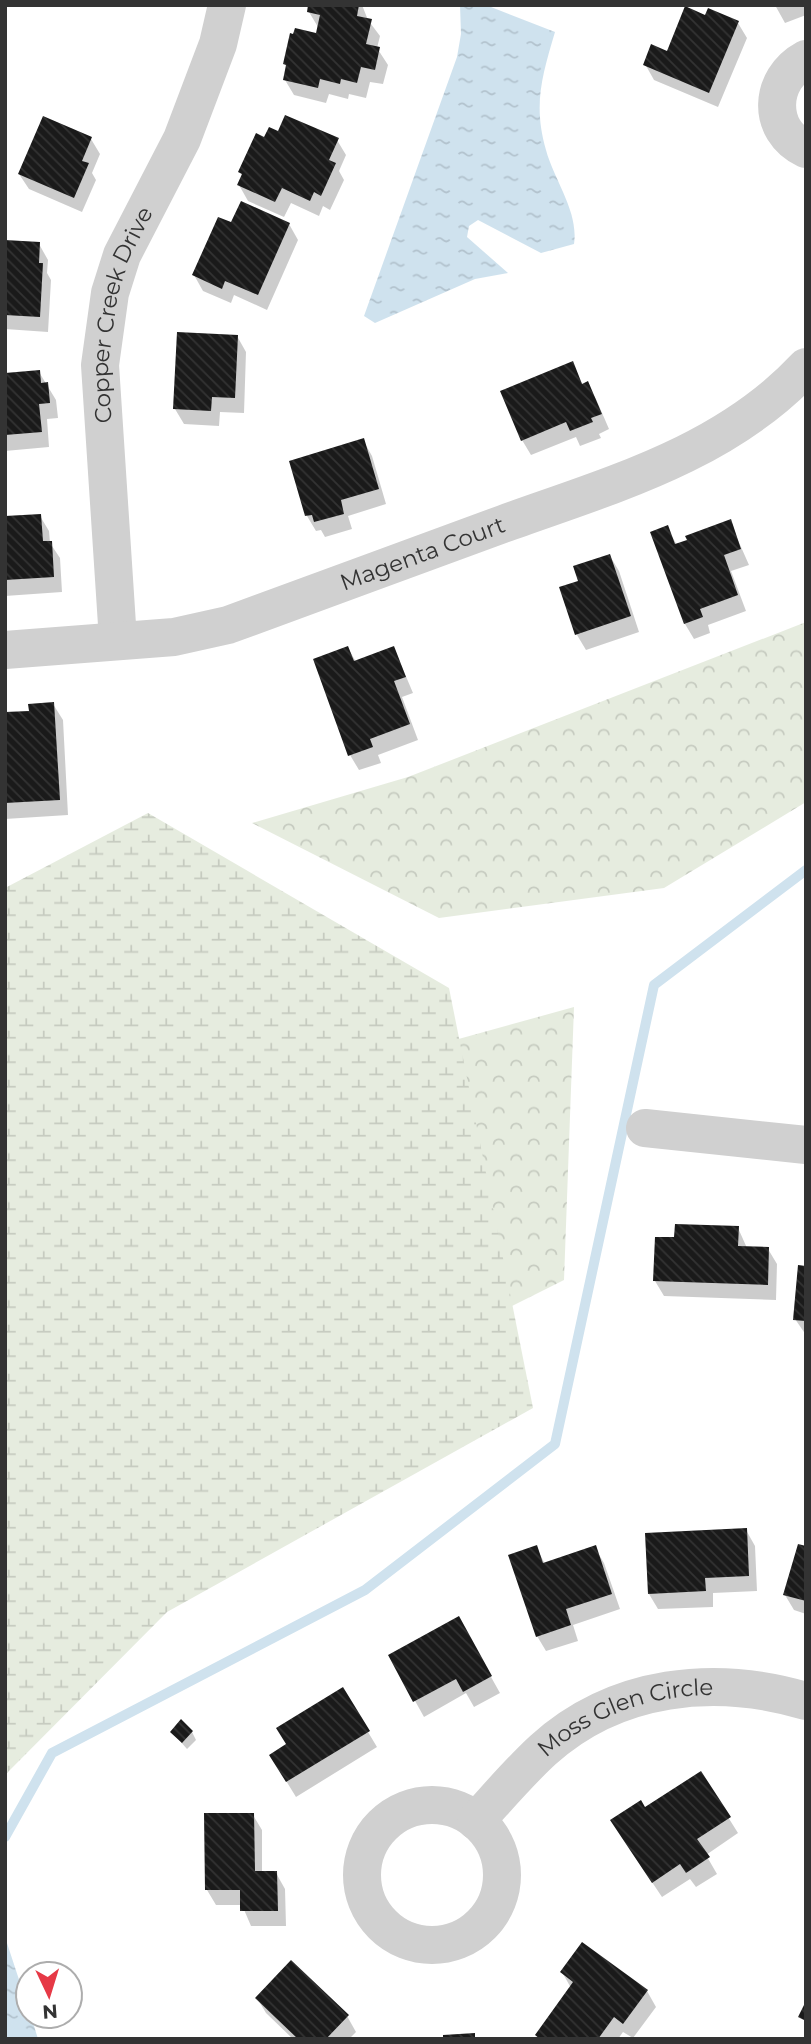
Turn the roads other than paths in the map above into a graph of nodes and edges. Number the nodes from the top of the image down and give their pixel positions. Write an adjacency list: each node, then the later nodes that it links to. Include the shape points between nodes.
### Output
1 (227, 5): 5 (street, Copper Creek Drive, via 218,44 187,128 122,255 103,329 100,365)
2 (806, 59): 3 (street, via 785,76 776,106 786,134)
3 (806, 149)
4 (806, 367): 5 (street, Magenta Court, via 784,391 734,428 646,472 228,625 174,637)
5 (118, 640): 6 (street, Magenta Court)
6 (5, 650)
7 (645, 1128): 8 (street)
8 (806, 1145)
9 (806, 1701): 10 (street, Moss Glen Circle, via 739,1686 703,1685 633,1698 572,1728 544,1749)
10 (476, 1821)

